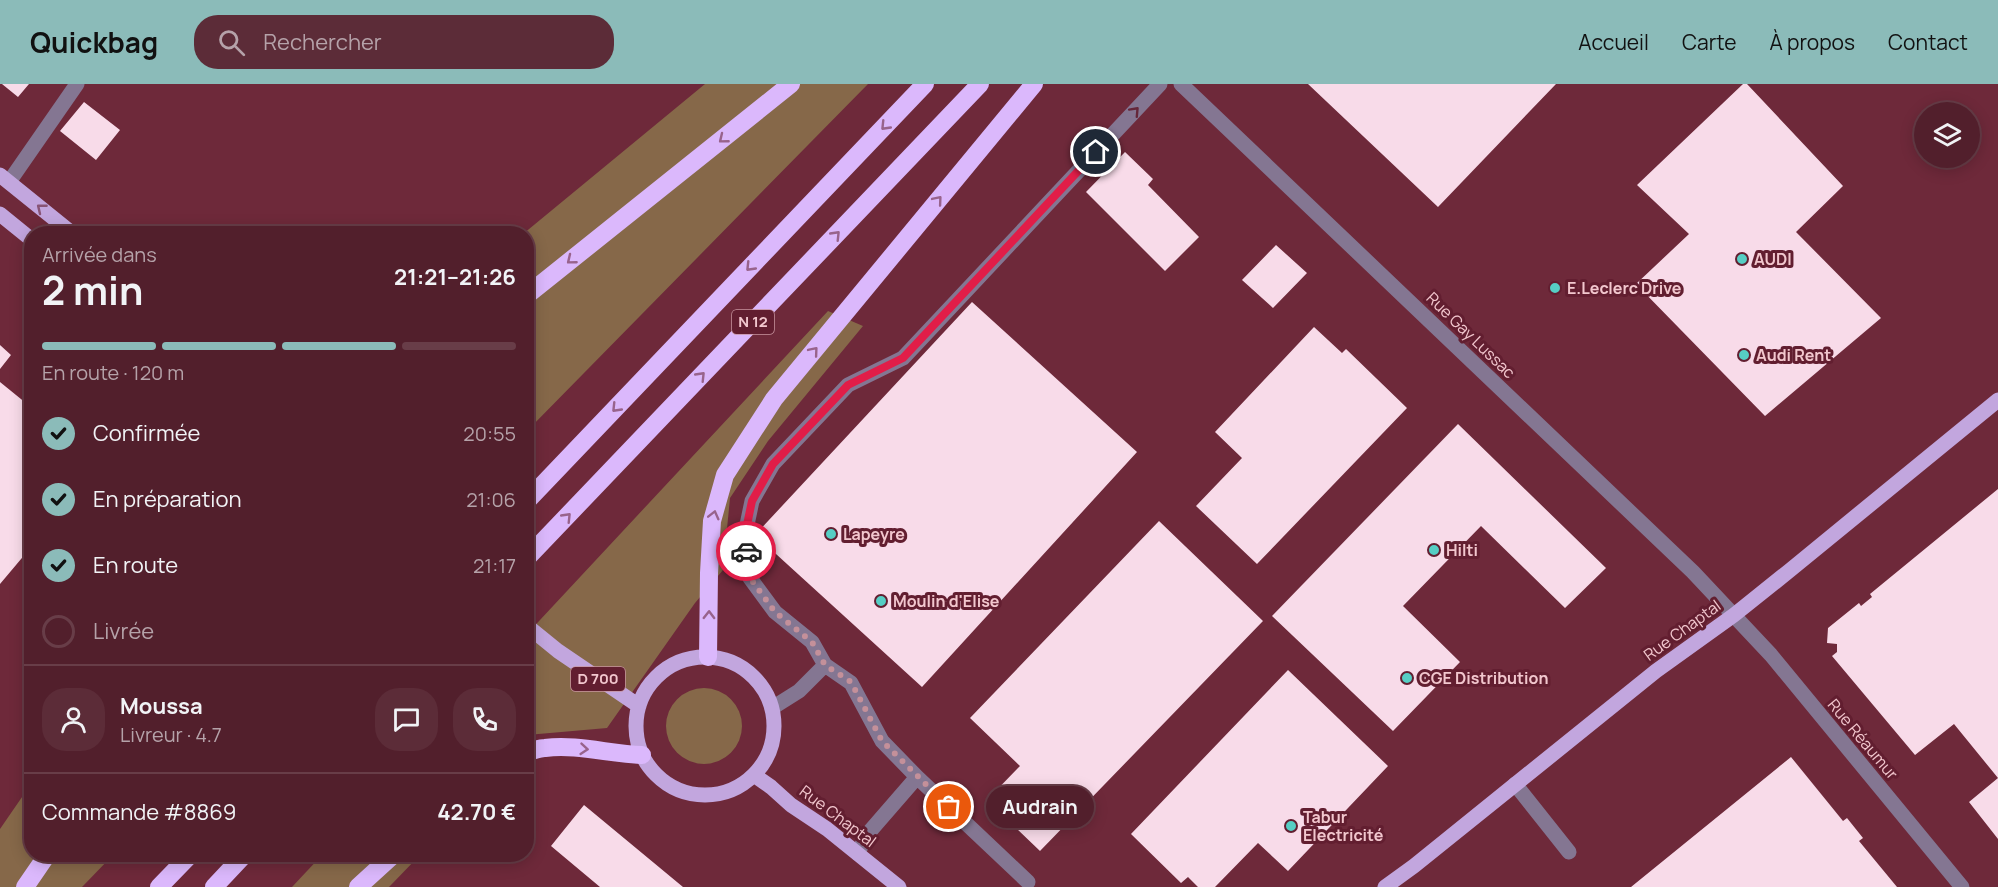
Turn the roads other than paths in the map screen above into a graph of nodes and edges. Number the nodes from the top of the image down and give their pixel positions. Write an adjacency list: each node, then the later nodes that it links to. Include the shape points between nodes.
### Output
1 (77, 84): 8 (street)
2 (791, 84): 12 (highway, one-way to 12)
3 (925, 84): 14 (highway, N 12, one-way to 14)
4 (980, 84): 15 (highway, N 12, one-way to 4)
5 (1034, 84): 18 (highway, one-way to 5, via 711,521 725,475 774,399)
6 (1160, 84): 19 (street, one-way to 6, via 812,642 775,612 750,578 744,539 752,501 773,464 848,385 903,358)
7 (1181, 84): 16 (street, Rue Gay Lussac)
8 (4, 179): 10 (main road, one-way to 8)
9 (0, 214): 11 (main road)
10 (63, 226)
11 (24, 234)
12 (534, 290)
13 (1998, 400): 16 (main road, Rue Chaptal)
14 (534, 494)
15 (534, 551)
16 (1734, 615): 26 (main road, Rue Chaptal, via 1656,671); 40 (street, Rue Réaumur)
17 (534, 632): 20 (main road, D 700)
18 (708, 657): 20 (main road, via 672,664 646,689); 21 (main road, via 729,661 748,672)
19 (825, 665): 21 (street, via 799,692); 25 (street, via 851,682 882,741)
20 (639, 706): 23 (main road, via 636,739)
21 (772, 708): 24 (main road, via 771,744)
22 (534, 751): 23 (highway, one-way to 23, via 586,749)
23 (642, 755): 24 (main road, via 654,774 692,795 725,792)
24 (754, 775): 28 (main road, Rue Chaptal)
25 (917, 777): 28 (street, via 871,830); 33 (street)
26 (1515, 784): 27 (street); 39 (main road, Rue Chaptal)
27 (1569, 852)
28 (857, 853): 38 (main road, Rue Chaptal)
29 (42, 862): 34 (highway)
30 (182, 862): 35 (highway)
31 (237, 862): 36 (highway)
32 (385, 862): 37 (highway)
33 (1028, 882)
34 (25, 887)
35 (159, 887)
36 (214, 887)
37 (358, 887)
38 (899, 887)
39 (1385, 887)
40 (1962, 887)

